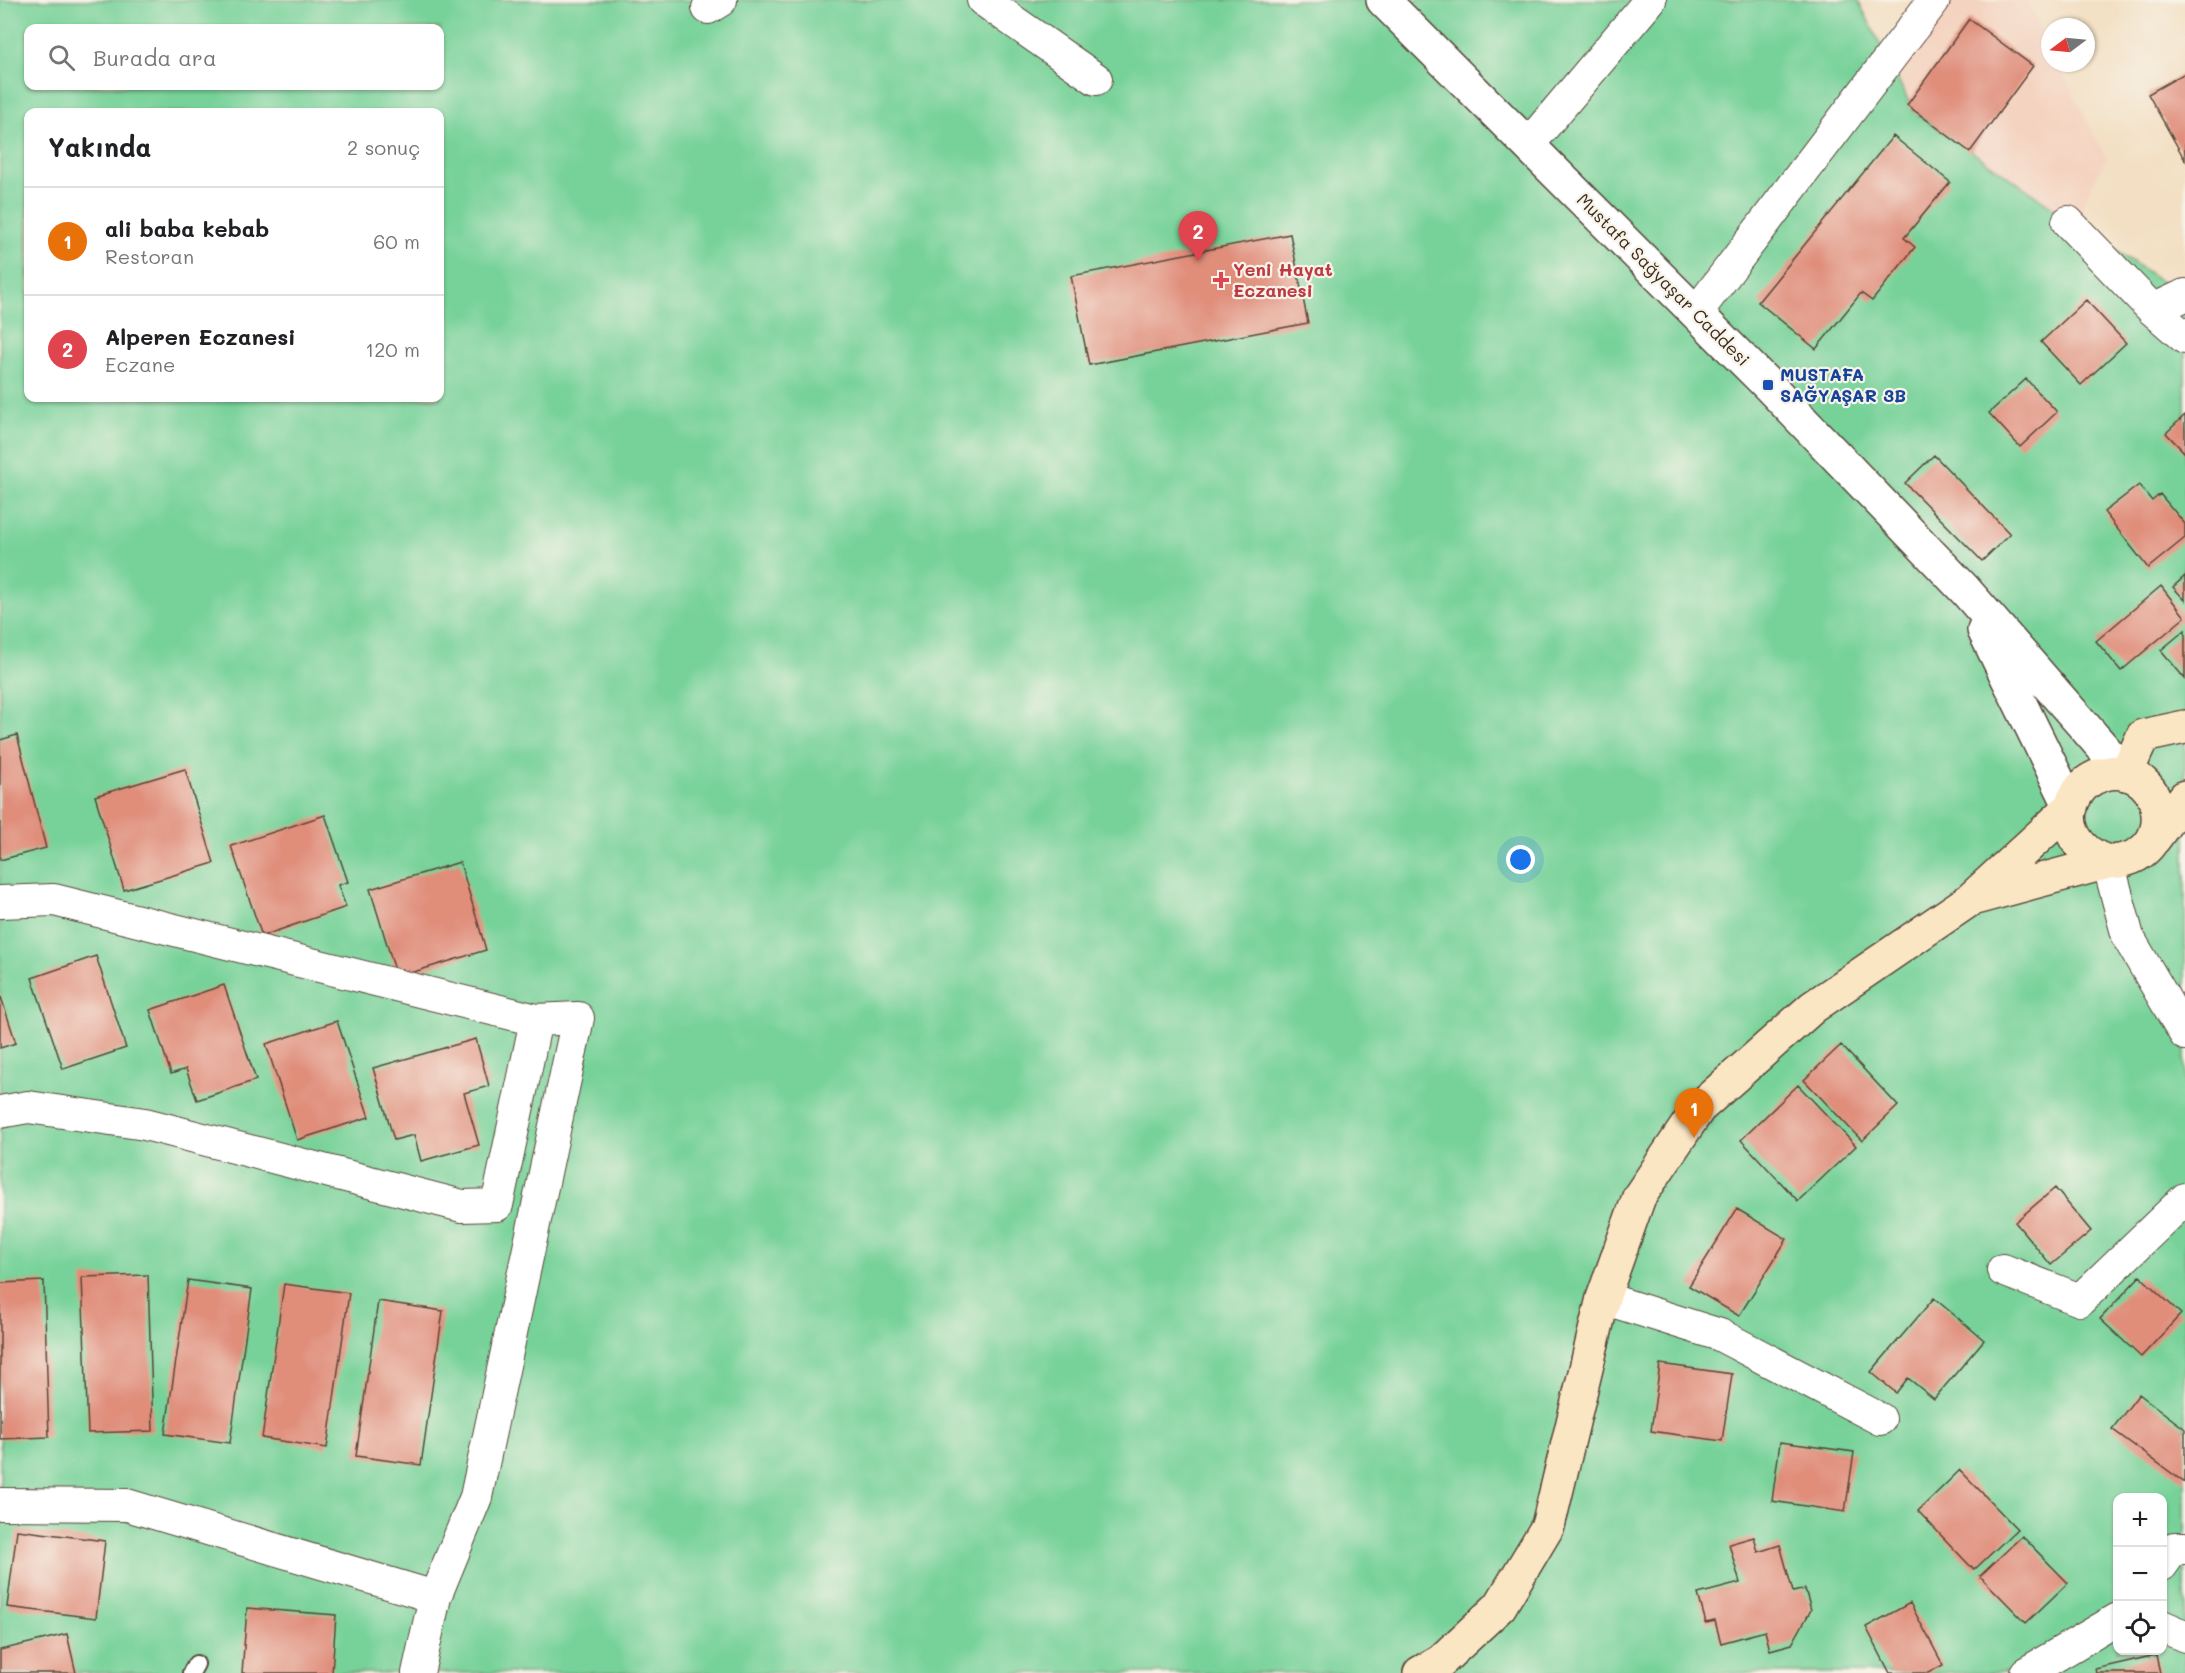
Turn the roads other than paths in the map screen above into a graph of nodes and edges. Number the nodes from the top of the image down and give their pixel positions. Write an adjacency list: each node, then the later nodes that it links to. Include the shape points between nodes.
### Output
1 (983, 0): 5 (street)
2 (1383, 0): 6 (street, Mustafa Sağyaşar Caddesi)
3 (1650, 0): 6 (street)
4 (1934, 0): 10 (street)
5 (1096, 79)
6 (1529, 144): 10 (street, Mustafa Sağyaşar Caddesi)
7 (2068, 222): 9 (street)
8 (2185, 296): 9 (street)
9 (2153, 310): 11 (street)
10 (1696, 313): 12 (street, Mustafa Sağyaşar Caddesi)
11 (2185, 338)
12 (1965, 590): 14 (street, Mustafa Sağyaşar Caddesi); 16 (street)
13 (2185, 727): 14 (main road, via 2143,736)
14 (2126, 774): 16 (main road, via 2112,772 2086,783); 17 (main road, via 2140,780 2156,803 2159,817)
15 (2185, 797): 17 (main road)
16 (2071, 807): 18 (main road, via 2073,835 2081,848); 19 (main road)
17 (2149, 846): 18 (main road, via 2123,862)
18 (2108, 862): 19 (main road); 22 (street, via 2128,937)
19 (1971, 899): 26 (main road, via 1813,1007 1699,1108 1639,1197)
20 (0, 902): 21 (street, via 54,900)
21 (536, 1020): 23 (street, via 497,1205 462,1206 144,1124 28,1107); 31 (street, via 578,1018 477,1497)
22 (2185, 1034)
23 (0, 1112)
24 (2185, 1199): 25 (street, via 2080,1300)
25 (2002, 1270)
26 (1603, 1298): 27 (street, via 1719,1335); 36 (main road, via 1548,1526 1500,1606 1441,1661)
27 (1881, 1419)
28 (0, 1504): 31 (street, via 127,1505)
29 (2185, 1548): 30 (street, via 2174,1548)
30 (2167, 1559)
31 (435, 1597): 35 (street)
32 (2113, 1622): 37 (street)
33 (2167, 1628): 34 (street)
34 (2185, 1636)
35 (418, 1673)
36 (1420, 1673)
37 (2026, 1673)

